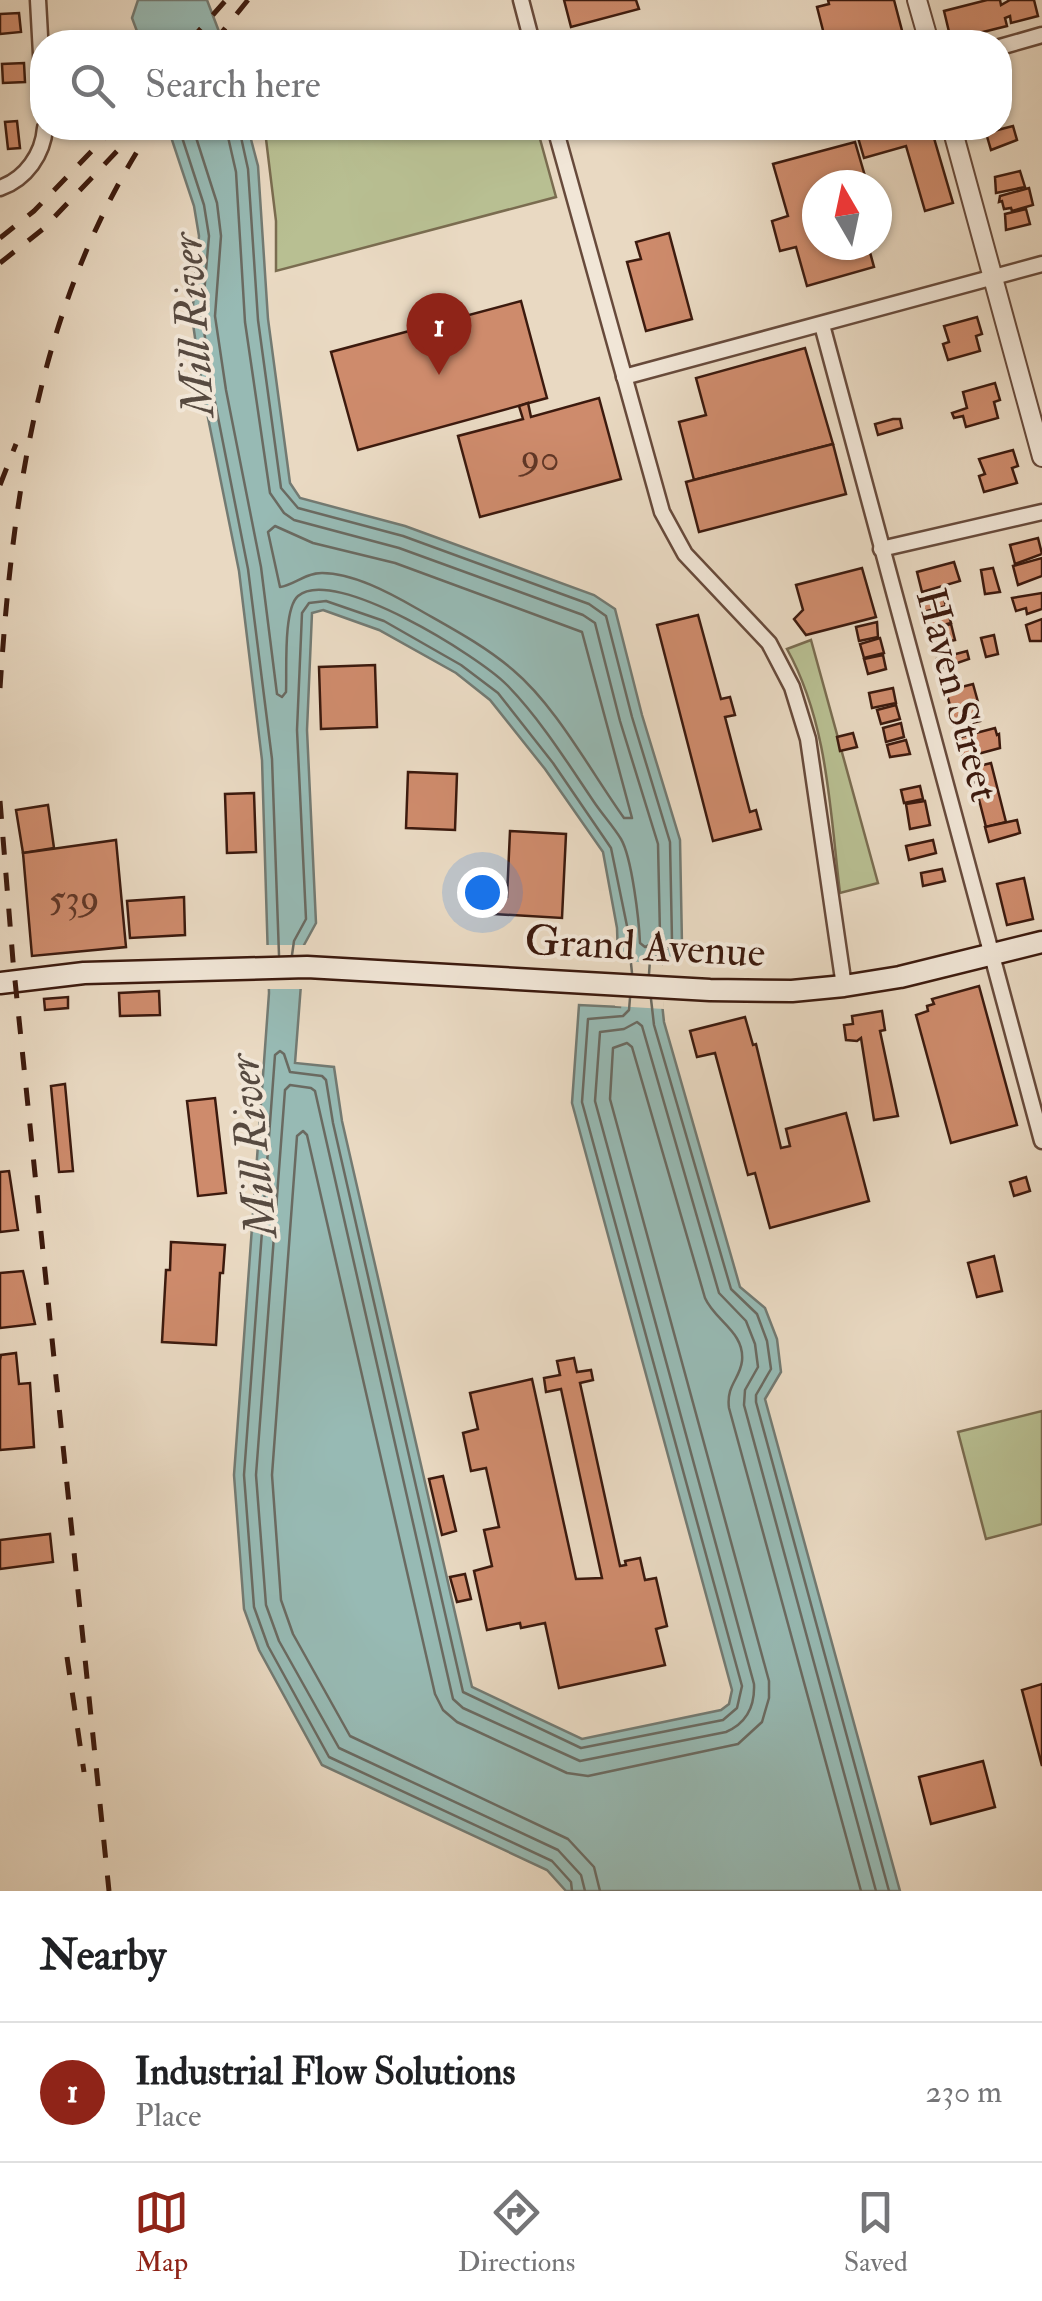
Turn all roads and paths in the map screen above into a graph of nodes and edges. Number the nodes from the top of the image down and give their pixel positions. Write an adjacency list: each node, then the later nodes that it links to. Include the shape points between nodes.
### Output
1 (38, 0): 4 (street)
2 (522, 0): 5 (street)
3 (917, 0): 6 (street)
4 (40, 30)
5 (529, 30)
6 (926, 30)
7 (1042, 35): 8 (street)
8 (1012, 44)
9 (42, 140): 12 (street, via 22,176)
10 (558, 140): 16 (street)
11 (955, 140): 14 (street)
12 (0, 188)
13 (1042, 264): 14 (street)
14 (993, 278): 15 (street); 17 (street)
15 (822, 325): 16 (street); 19 (street, Haven Street)
16 (624, 377): 23 (street, via 671,532 704,577 770,643 802,711)
17 (1042, 458)
18 (1042, 512): 19 (street)
19 (882, 550): 21 (street, Haven Street)
20 (1042, 942): 21 (main road, Grand Avenue)
21 (992, 955): 23 (main road, Grand Avenue); 24 (street, Haven Street)
22 (0, 983): 23 (main road, Grand Avenue, via 84,973 307,967 767,991)
23 (844, 986)
24 (1042, 1140)

